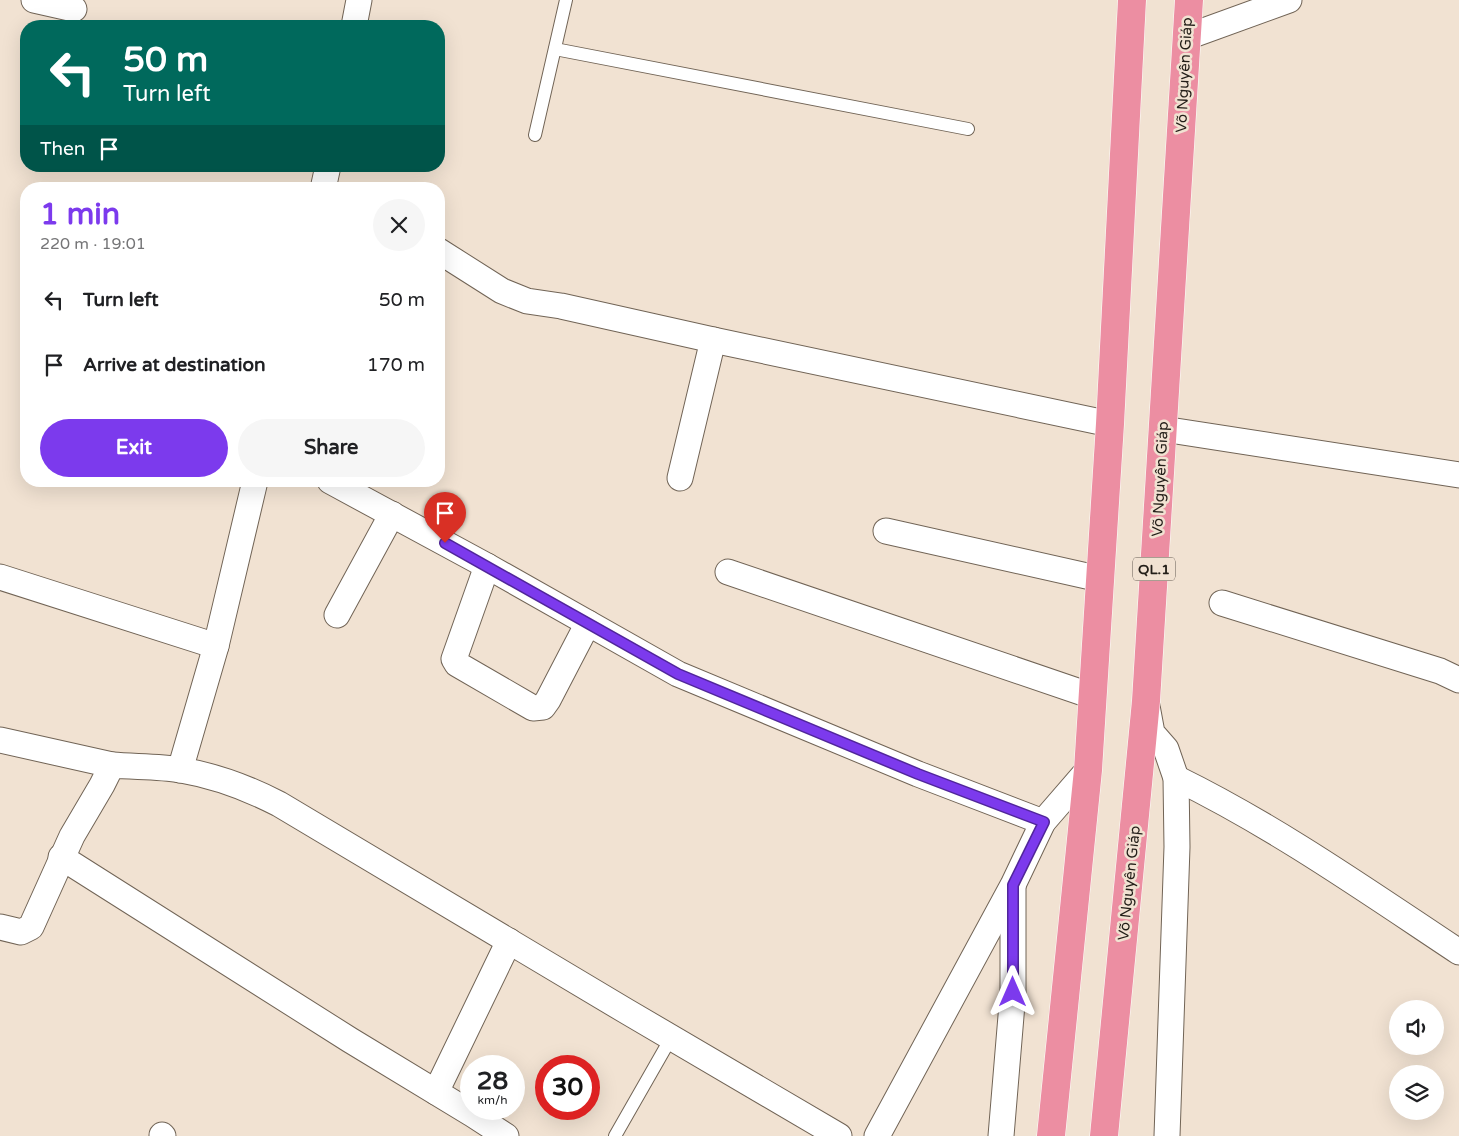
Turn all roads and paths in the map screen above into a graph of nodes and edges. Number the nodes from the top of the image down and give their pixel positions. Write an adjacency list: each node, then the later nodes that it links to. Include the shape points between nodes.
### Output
1 (34, 0): 7 (street)
2 (359, 0): 8 (street)
3 (566, 0): 10 (lane)
4 (1132, 0): 15 (highway)
5 (1189, 0): 9 (highway, Võ Nguyên Giáp / QL.1)
6 (1289, 0): 9 (street)
7 (74, 8)
8 (355, 20)
9 (1186, 37): 16 (highway, Võ Nguyên Giáp / QL.1)
10 (555, 49): 11 (lane); 12 (lane)
11 (968, 129)
12 (535, 135)
13 (445, 256): 14 (street, via 502,292 527,301)
14 (713, 340): 15 (street); 18 (street)
15 (1110, 424): 26 (highway)
16 (1163, 429): 17 (street); 33 (highway, Võ Nguyên Giáp / QL.1)
17 (1459, 475)
18 (680, 478)
19 (254, 487): 30 (street)
20 (341, 487): 21 (street)
21 (392, 514): 23 (street); 28 (street)
22 (886, 531): 26 (street)
23 (487, 566): 29 (street); 29 (street, via 454,659 457,664 533,708 543,707 548,700)
24 (728, 572): 32 (street)
25 (0, 577): 30 (street)
26 (1100, 579): 32 (highway)
27 (1222, 603): 31 (street, via 1440,671)
28 (337, 615)
29 (588, 623): 39 (street, via 705,687)
30 (216, 646): 36 (street)
31 (1459, 680)
32 (1092, 696): 37 (highway)
33 (1146, 701): 38 (street, via 1152,733 1166,749); 53 (highway, Võ Nguyên Giáp / QL.1)
34 (0, 740): 35 (street)
35 (112, 765): 36 (street); 40 (street)
36 (180, 770): 43 (street, via 220,779 279,804)
37 (1088, 770): 39 (street); 52 (highway)
38 (1176, 778): 44 (street, via 1220,799 1304,848); 54 (street, via 1177,847)
39 (1044, 822): 41 (street)
40 (61, 857): 42 (street, via 30,927 21,932); 46 (street)
41 (1013, 885): 50 (street); 51 (street, via 1013,992)
42 (0, 928)
43 (509, 941): 45 (street); 46 (street)
44 (1459, 952)
45 (671, 1038): 48 (lane); 49 (street)
46 (436, 1092): 47 (street)
47 (506, 1136)
48 (615, 1136)
49 (839, 1136)
50 (877, 1136)
51 (1001, 1136)
52 (1052, 1136)
53 (1104, 1136)
54 (1167, 1136)

